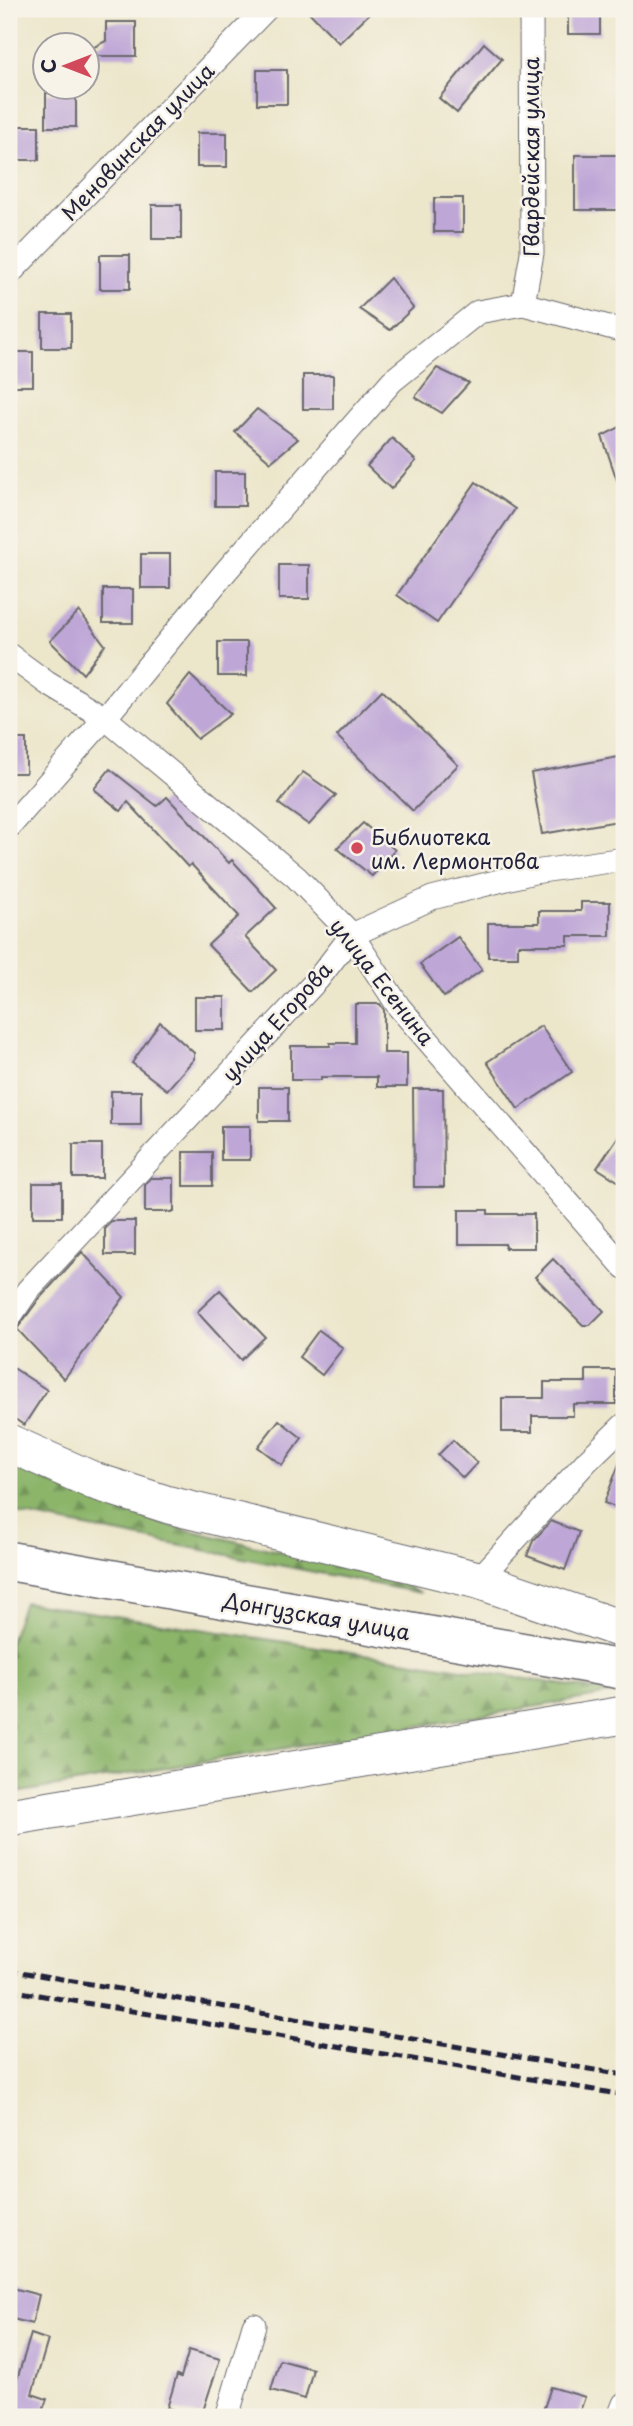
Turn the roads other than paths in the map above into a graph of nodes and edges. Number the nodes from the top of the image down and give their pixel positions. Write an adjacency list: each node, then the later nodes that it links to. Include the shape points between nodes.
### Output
1 (266, 9): 3 (street, Меновинская улица)
2 (531, 9): 4 (street, Гвардейская улица, via 532,253)
3 (9, 274)
4 (523, 304): 5 (street); 7 (street, via 478,312 392,381 226,570)
5 (624, 331)
6 (9, 655): 7 (street, улица Есенина)
7 (105, 718): 8 (street); 10 (street, улица Есенина, via 296,877)
8 (9, 827)
9 (624, 859): 10 (street, улица Егорова, via 534,872 432,898)
10 (352, 935): 11 (street, улица Есенина, via 400,1007); 12 (street, улица Егорова, via 318,979 28,1290)
11 (624, 1267)
12 (9, 1318)
13 (624, 1425): 16 (street)
14 (9, 1443): 16 (main road, via 94,1481 169,1506)
15 (9, 1561): 18 (highway, Донгузская улица)
16 (478, 1580): 17 (main road)
17 (624, 1630)
18 (624, 1670)
19 (624, 1715): 20 (main road)
20 (9, 1817)
21 (254, 2325): 23 (street)
22 (624, 2404): 24 (street)
23 (227, 2417)
24 (619, 2417)

